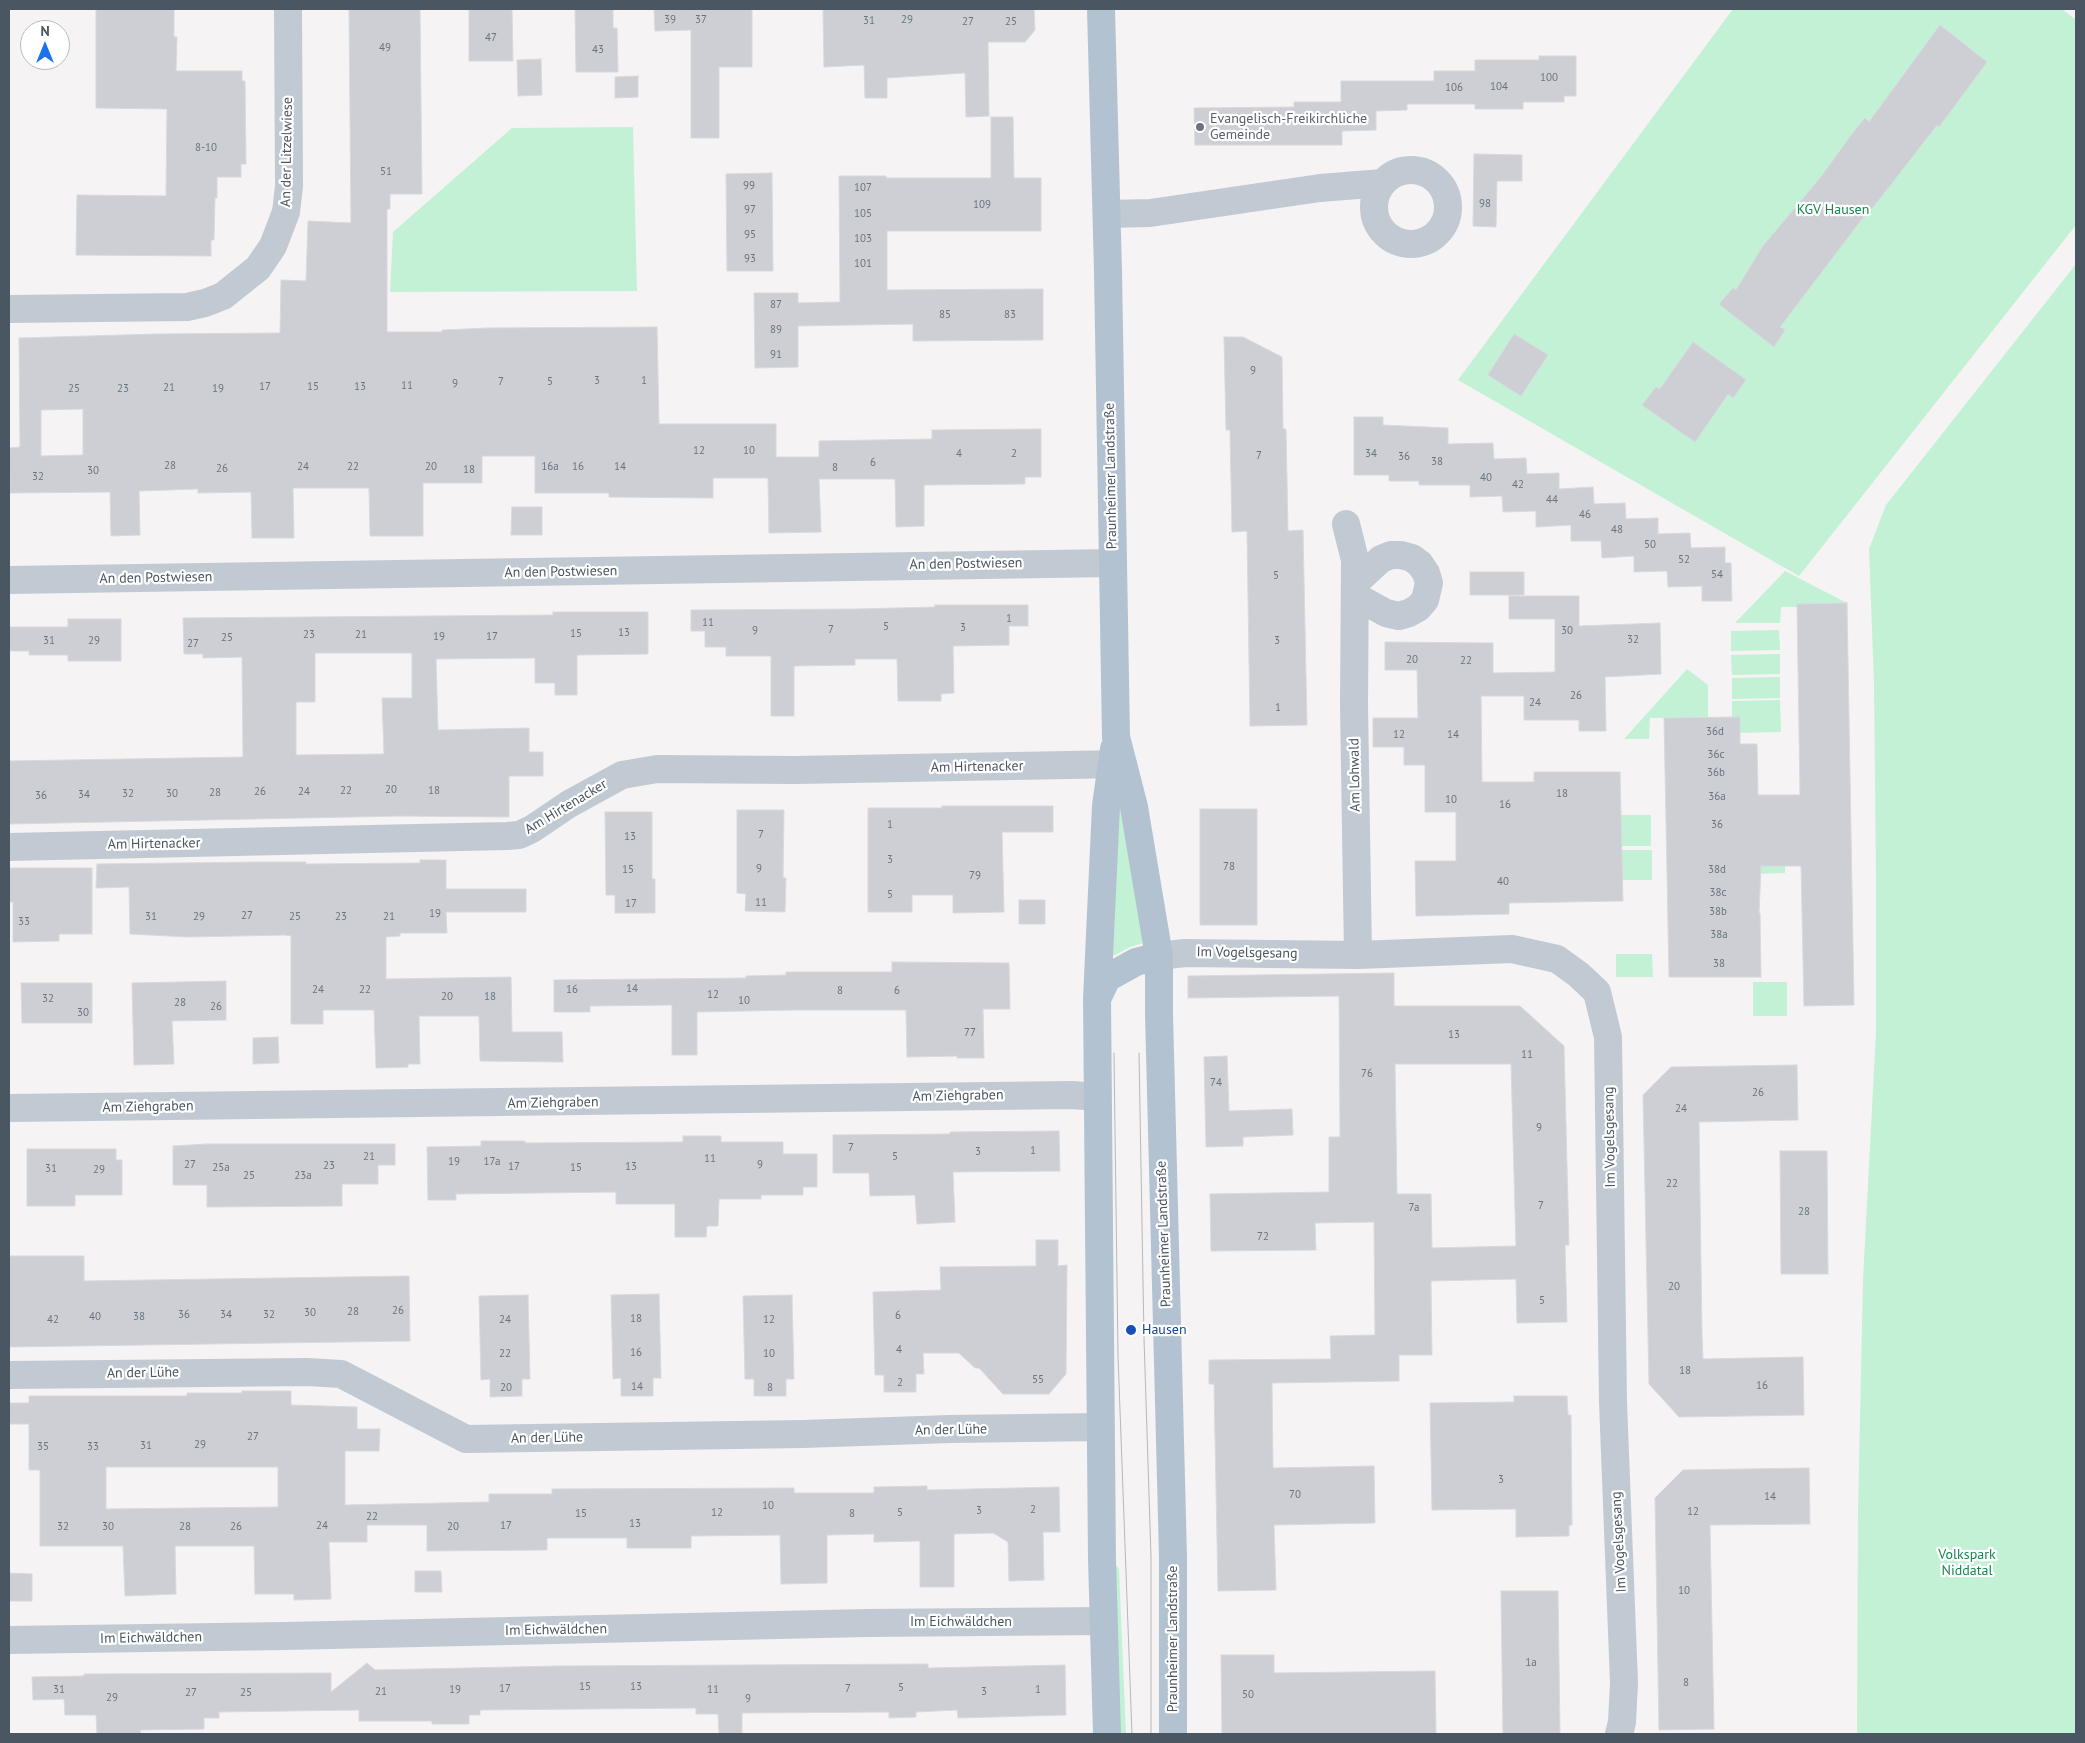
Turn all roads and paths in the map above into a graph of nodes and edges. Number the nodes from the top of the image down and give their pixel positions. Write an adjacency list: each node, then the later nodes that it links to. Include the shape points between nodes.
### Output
1 (288, 9): 5 (street, An der Litzelwiese, via 289,186 286,212 273,246 258,268 222,296 187,308)
2 (1101, 9): 4 (main road, Praunheimer Landstraße)
3 (1383, 183): 4 (street, via 1320,188 1150,213)
4 (1107, 214): 7 (main road, Praunheimer Landstraße)
5 (9, 309)
6 (1346, 524): 11 (street, Am Lohwald, via 1354,560 1355,589)
7 (1113, 562): 8 (street, An den Postwiesen); 9 (main road, Praunheimer Landstraße)
8 (9, 580)
9 (1117, 764): 10 (street, Am Hirtenacker, via 657,769 622,775 519,835); 12 (main road, Praunheimer Landstraße, via 1134,807); 13 (main road, Praunheimer Landstraße, via 1106,806)
10 (9, 847)
11 (1358, 954): 12 (street, Im Vogelsgesang, via 1185,953); 22 (street, Im Vogelsgesang, via 1512,949 1532,952 1557,959 1597,992 1608,1036 1613,1402 1624,1683)
12 (1159, 956): 13 (main road, via 1136,962 1107,978); 21 (main road, Praunheimer Landstraße, via 1173,1557)
13 (1097, 998): 14 (main road, Praunheimer Landstraße)
14 (1097, 1097): 15 (street, Am Ziehgraben); 17 (main road, Praunheimer Landstraße)
15 (9, 1108)
16 (9, 1375): 17 (street, An der Lühe, via 341,1374 466,1439)
17 (1100, 1427): 18 (main road, Praunheimer Landstraße)
18 (1103, 1621): 19 (street, Im Eichwäldchen); 20 (main road, Praunheimer Landstraße)
19 (9, 1640)
20 (1107, 1734)
21 (1173, 1734)
22 (1619, 1734)

